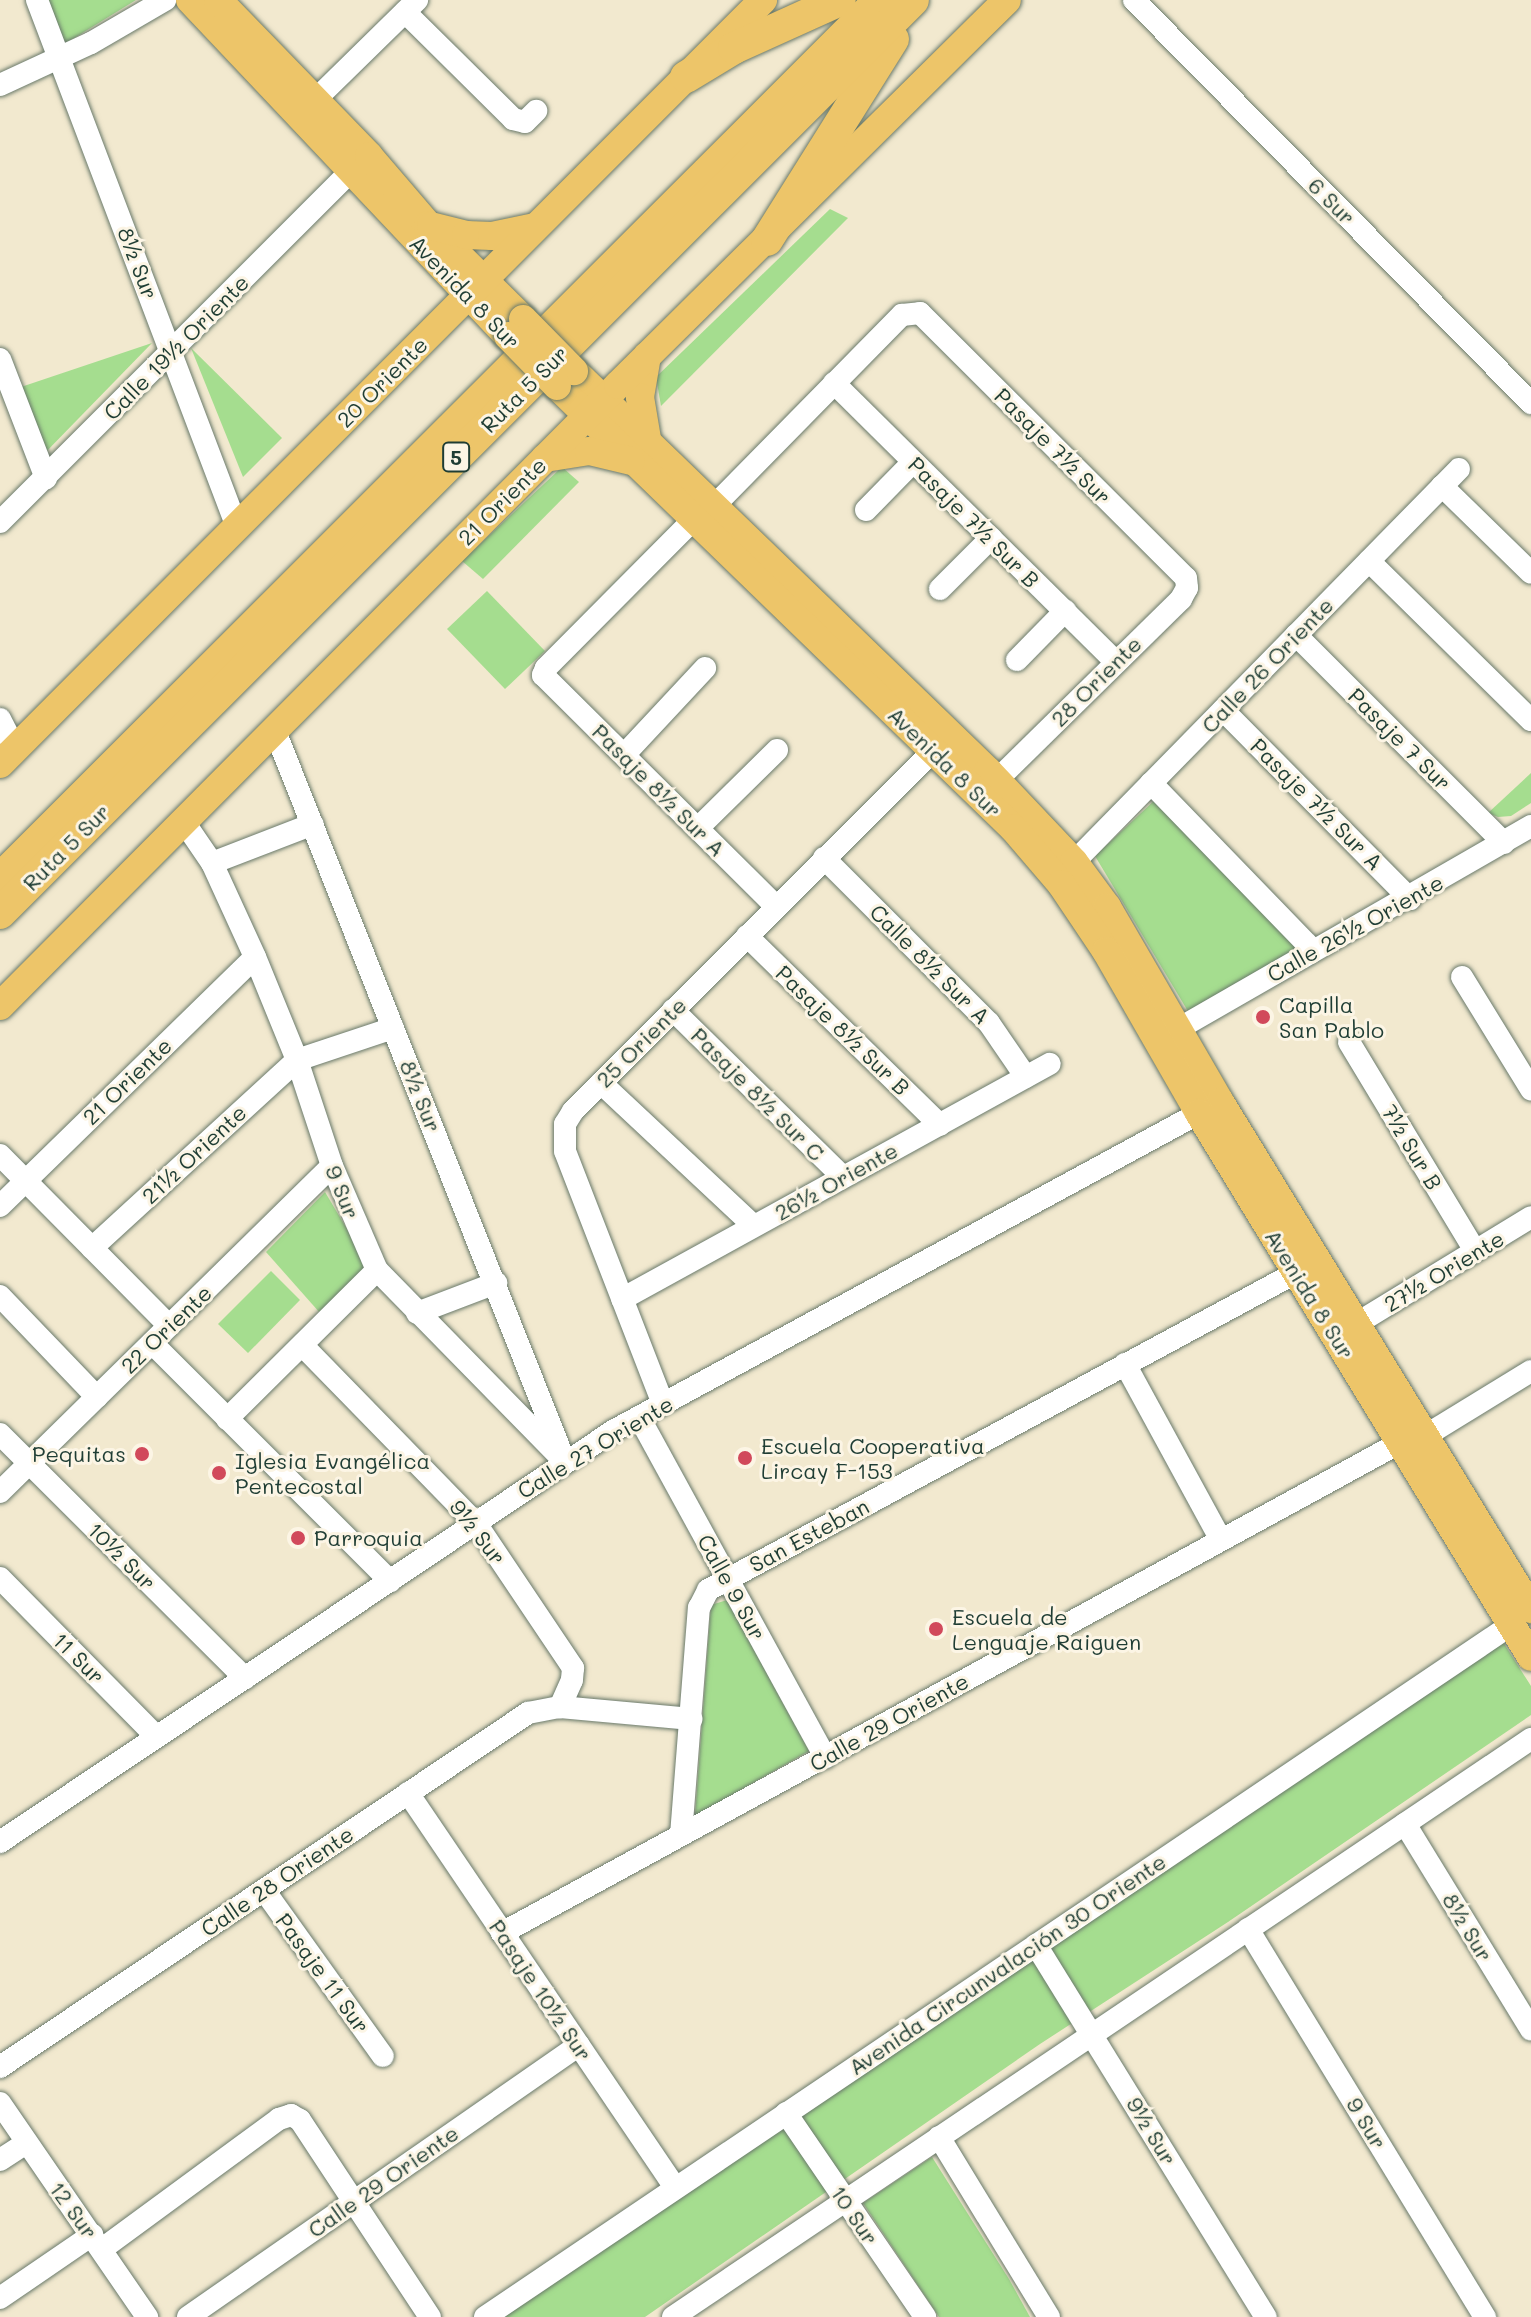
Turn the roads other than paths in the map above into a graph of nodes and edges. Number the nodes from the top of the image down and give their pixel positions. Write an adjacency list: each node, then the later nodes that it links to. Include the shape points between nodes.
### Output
1 (37, 0): 13 (street, 8½ Sur)
2 (165, 0): 13 (street)
3 (190, 0): 18 (main road, Avenida 8 Sur)
4 (218, 0): 16 (main road, Avenida 8 Sur)
5 (763, 0): 14 (main road, 20 Oriente)
6 (840, 0): 14 (highway, via 734,48)
7 (880, 0): 67 (highway, Ruta 5 Sur / 5)
8 (913, 0): 70 (highway, Ruta 5 Sur / 5)
9 (920, 0): 21 (highway)
10 (1007, 0): 21 (main road, 21 Oriente)
11 (1134, 0): 27 (street, 6 Sur)
12 (411, 6): 16 (street); 17 (street, via 513,119 525,122)
13 (60, 57): 15 (street); 23 (street, 8½ Sur)
14 (686, 77): 20 (main road, 20 Oriente)
15 (0, 85)
16 (315, 100): 19 (main road, Avenida 8 Sur)
17 (536, 111)
18 (352, 170): 22 (main road, Avenida 8 Sur); 23 (street, Calle 19½ Oriente)
19 (428, 225): 20 (main road, via 492,236); 22 (main road, Avenida 8 Sur)
20 (536, 227): 22 (main road, 20 Oriente)
21 (767, 240): 24 (main road, 21 Oriente)
22 (476, 287): 28 (main road, Avenida 8 Sur, bridge); 38 (main road, 20 Oriente)
23 (171, 352): 33 (street, Calle 19½ Oriente); 38 (street, 8½ Sur)
24 (647, 356): 28 (main road, 21 Oriente); 29 (main road, via 640,397)
25 (0, 359): 33 (street)
26 (834, 383): 31 (street, Pasaje 7½ Sur B); 36 (street); 42 (street, Pasaje 7½ Sur, via 902,315 920,313)
27 (1531, 403)
28 (595, 408): 29 (main road, Avenida 8 Sur); 30 (main road, 21 Oriente)
29 (640, 453): 30 (main road, via 589,451); 36 (main road, Avenida 8 Sur)
30 (545, 458): 52 (main road, 21 Oriente)
31 (913, 462): 35 (street); 39 (street, Pasaje 7½ Sur B)
32 (1459, 469): 34 (street, Calle 26 Oriente)
33 (46, 478): 37 (street, Calle 19½ Oriente)
34 (1442, 486): 40 (street, Calle 26 Oriente); 41 (street)
35 (866, 510)
36 (704, 513): 54 (main road, Avenida 8 Sur); 55 (street, Pasaje 8½ Sur A, via 543,673); 57 (main road, Avenida 8 Sur)
37 (0, 522)
38 (237, 527): 56 (main road, 20 Oriente)
39 (991, 538): 43 (street); 44 (street, Pasaje 7½ Sur B)
40 (1369, 561): 45 (street, Calle 26 Oriente); 51 (street)
41 (1531, 573)
42 (1186, 578): 47 (street, 28 Oriente, via 1181,599)
43 (940, 589)
44 (1065, 611): 46 (street); 47 (street, Pasaje 7½ Sur B)
45 (1296, 635): 49 (street, Calle 26 Oriente); 63 (street, Pasaje 7 Sur)
46 (1017, 660)
47 (1115, 661): 57 (street, 28 Oriente)
48 (705, 668): 55 (street)
49 (1223, 710): 58 (street, Calle 26 Oriente); 68 (street, Pasaje 7½ Sur A)
50 (0, 719): 56 (street)
51 (1531, 720)
52 (275, 731): 59 (main road, 21 Oriente); 60 (street, 8½ Sur)
53 (777, 750): 61 (street)
54 (933, 751): 64 (street, 25 Oriente); 85 (main road, Avenida 8 Sur, via 1022,838 1070,896)
55 (624, 755): 61 (street, Pasaje 8½ Sur A)
56 (8, 757)
57 (997, 780): 65 (main road, Avenida 8 Sur)
58 (1151, 783): 65 (street, Calle 26 Oriente); 72 (street)
59 (184, 822): 66 (street, 9 Sur); 75 (main road, 21 Oriente)
60 (313, 824): 66 (street); 77 (street, 8½ Sur)
61 (698, 828): 69 (street, Pasaje 8½ Sur A)
62 (1529, 832): 63 (street, Calle 26½ Oriente)
63 (1504, 843): 68 (street, Calle 26½ Oriente)
64 (824, 858): 69 (street, 25 Oriente); 82 (street, Calle 8½ Sur A, via 989,1023)
65 (1074, 862): 78 (main road, Avenida 8 Sur, via 1107,907)
66 (212, 863): 73 (street, 9 Sur)
67 (0, 879)
68 (1410, 899): 72 (street, Calle 26½ Oriente)
69 (776, 906): 71 (street, 25 Oriente)
70 (0, 913)
71 (747, 936): 76 (street, 25 Oriente); 86 (street, Pasaje 8½ Sur B)
72 (1313, 950): 78 (street, Calle 26½ Oriente)
73 (255, 957): 80 (street, 9 Sur); 90 (street, 21 Oriente)
74 (1462, 977): 84 (street)
75 (0, 1006)
76 (673, 1010): 83 (street, 25 Oriente); 89 (street, Pasaje 8½ Sur C)
77 (393, 1028): 80 (street); 98 (street, 8½ Sur)
78 (1178, 1029): 85 (main road, Avenida 8 Sur)
79 (1349, 1042): 95 (street, 7½ Sur B)
80 (297, 1060): 88 (street, 9 Sur); 94 (street, 21½ Oriente)
81 (1050, 1064): 82 (street, 26½ Oriente)
82 (1026, 1077): 86 (street, 26½ Oriente)
83 (601, 1083): 93 (street); 100 (street, 25 Oriente, via 568,1117 563,1144)
84 (1531, 1089)
85 (1210, 1107): 97 (main road, Avenida 8 Sur); 102 (main road, Avenida 8 Sur); 109 (street, Calle 27 Oriente)
86 (940, 1125): 89 (street, 26½ Oriente)
87 (0, 1155): 90 (street)
88 (332, 1166): 96 (street, 9 Sur); 103 (street, 22 Oriente)
89 (843, 1177): 93 (street, 26½ Oriente)
90 (26, 1181): 91 (street, 21 Oriente); 94 (street)
91 (0, 1206)
92 (1531, 1217): 95 (street, 27½ Oriente)
93 (754, 1226): 100 (street, 26½ Oriente)
94 (92, 1248): 103 (street)
95 (1475, 1251): 102 (street, 27½ Oriente)
96 (377, 1270): 101 (street, 9 Sur); 105 (street)
97 (1297, 1272): 106 (street, San Esteban); 113 (main road, Avenida 8 Sur)
98 (496, 1283): 101 (street); 114 (street, 8½ Sur)
99 (0, 1296): 108 (street)
100 (622, 1299): 109 (street, 25 Oriente)
101 (417, 1313): 114 (street, 9 Sur)
102 (1356, 1324): 113 (main road, Avenida 8 Sur)
103 (169, 1326): 104 (street, 22 Oriente)
104 (152, 1343): 108 (street, 22 Oriente); 111 (street)
105 (303, 1346): 111 (street); 117 (street, 9½ Sur)
106 (1125, 1364): 118 (street); 120 (street, San Esteban)
107 (1531, 1371): 113 (street, Calle 29 Oriente)
108 (97, 1397): 115 (street, 22 Oriente)
109 (663, 1404): 110 (street, Calle 27 Oriente)
110 (639, 1417): 114 (street, Calle 27 Oriente); 120 (street, Calle 9 Sur)
111 (227, 1419): 121 (street)
112 (0, 1434): 115 (street, 10½ Sur)
113 (1413, 1439): 118 (street, Calle 29 Oriente); 122 (main road, Avenida 8 Sur)
114 (565, 1462): 117 (street, Calle 27 Oriente)
115 (29, 1463): 116 (street, 22 Oriente); 124 (street, 10½ Sur)
116 (0, 1492)
117 (475, 1522): 121 (street, Calle 27 Oriente); 125 (street, 9½ Sur, via 569,1660 572,1680)
118 (1221, 1540): 129 (street, Calle 29 Oriente)
119 (0, 1578): 127 (street, 11 Sur)
120 (727, 1579): 126 (street, San Esteban, via 708,1590 699,1608); 129 (street, Calle 9 Sur)
121 (390, 1581): 124 (street, Calle 27 Oriente)
122 (1524, 1616): 123 (main road, Avenida 8 Sur); 137 (street, Avenida Circunvalación 30 Oriente)
123 (1531, 1657)
124 (245, 1678): 127 (street, Calle 27 Oriente)
125 (560, 1707): 126 (street); 130 (street, Calle 28 Oriente, via 519,1719)
126 (691, 1719): 132 (street, San Esteban)
127 (157, 1737): 133 (street, Calle 27 Oriente)
128 (1531, 1739): 131 (street)
129 (825, 1757): 132 (street, Calle 29 Oriente)
130 (408, 1793): 134 (street, Calle 28 Oriente); 136 (street, Pasaje 10½ Sur)
131 (1405, 1824): 135 (street); 138 (street, 8½ Sur)
132 (681, 1835): 136 (street, Calle 29 Oriente)
133 (0, 1842)
134 (264, 1890): 141 (street, Pasaje 11 Sur); 142 (street, Calle 28 Oriente)
135 (1248, 1929): 139 (street); 161 (street, 9 Sur)
136 (502, 1933): 140 (street, Pasaje 10½ Sur)
137 (1036, 1945): 139 (street, 9½ Sur); 144 (street, Avenida Circunvalación 30 Oriente)
138 (1531, 2030)
139 (1093, 2034): 145 (street); 160 (street, 9½ Sur)
140 (579, 2045): 148 (street, Pasaje 10½ Sur); 150 (street, Calle 29 Oriente)
141 (383, 2056)
142 (0, 2067)
143 (0, 2103): 146 (street, 12 Sur)
144 (786, 2113): 148 (street, Avenida Circunvalación 30 Oriente); 149 (street, 10 Sur)
145 (939, 2137): 149 (street); 159 (street)
146 (26, 2143): 147 (street); 151 (street, 12 Sur)
147 (0, 2160)
148 (675, 2187): 157 (street, Avenida Circunvalación 30 Oriente)
149 (846, 2200): 153 (street); 158 (street, 10 Sur)
150 (352, 2202): 151 (street, via 300,2120 291,2115); 155 (street, Calle 29 Oriente); 156 (street)
151 (97, 2242): 152 (street); 154 (street, 12 Sur)
152 (0, 2298)
153 (681, 2315)
154 (147, 2317)
155 (188, 2317)
156 (430, 2317)
157 (485, 2317)
158 (925, 2317)
159 (1049, 2317)
160 (1266, 2317)
161 (1485, 2317)

